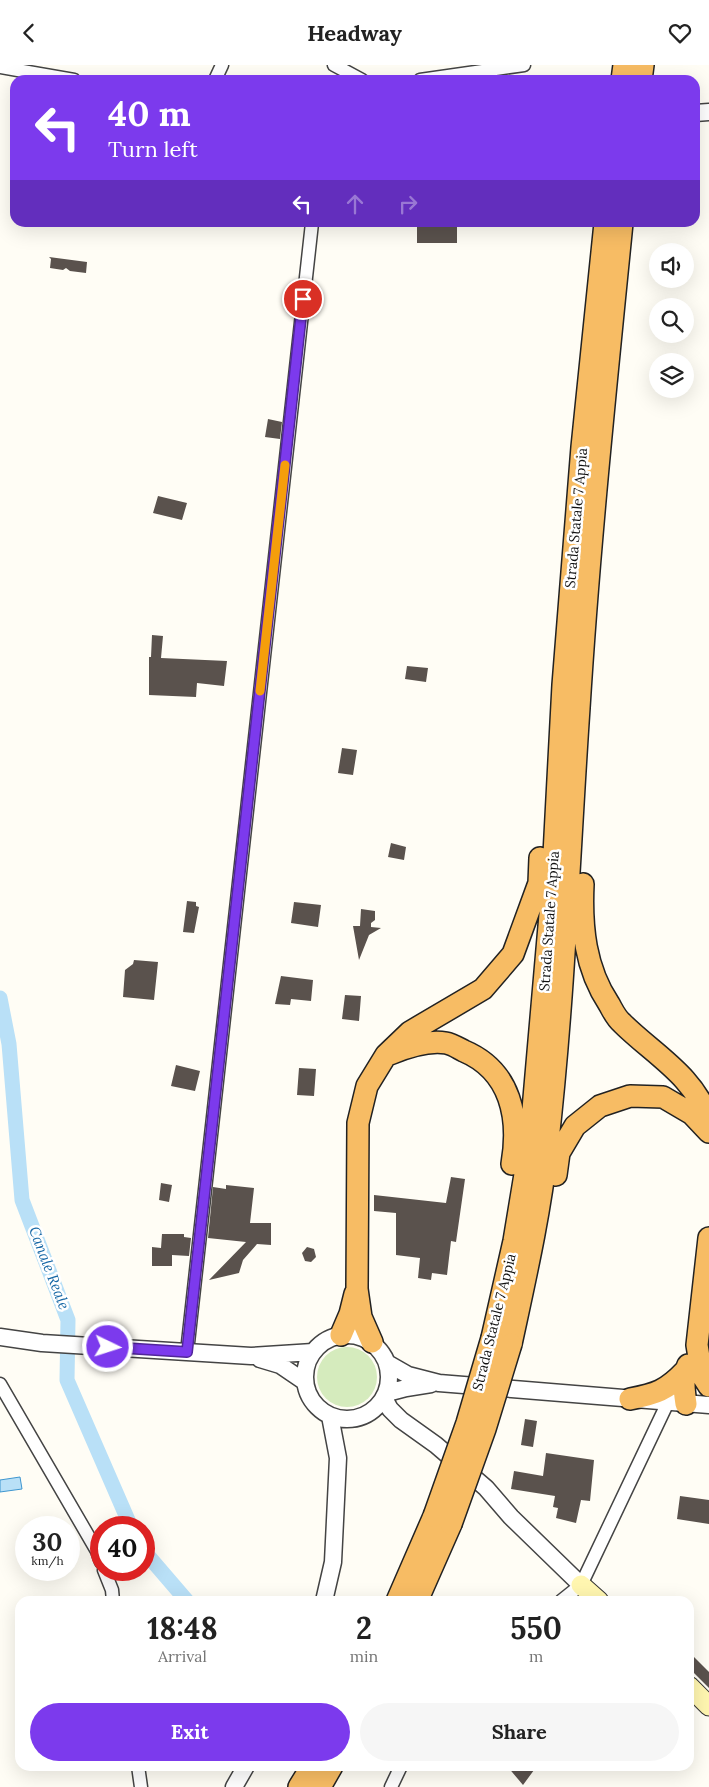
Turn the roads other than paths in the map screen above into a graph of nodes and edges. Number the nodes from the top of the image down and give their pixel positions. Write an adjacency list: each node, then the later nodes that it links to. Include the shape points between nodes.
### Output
1 (334, 65): 5 (street)
2 (524, 65): 6 (street)
3 (0, 67): 4 (street)
4 (46, 75)
5 (353, 75)
6 (455, 75)
7 (312, 227): 21 (street)
8 (605, 227): 10 (highway, Strada Statale 7 Appia)
9 (622, 227): 11 (highway, Strada Statale 7 Appia, via 599,449)
10 (562, 685): 12 (highway, via 547,755 539,883 513,954 483,989 410,1031); 19 (highway, Strada Statale 7 Appia, via 552,891 530,1144)
11 (579, 706): 13 (highway, via 588,779 582,910 586,954 598,988 620,1022 681,1074 704,1104); 19 (highway, Strada Statale 7 Appia, via 568,901 547,1150 532,1246)
12 (386, 1055): 16 (highway, via 367,1086 358,1123); 19 (highway, via 415,1045 446,1043 478,1056 501,1081 513,1109 516,1140 500,1238)
13 (709, 1121)
14 (709, 1132): 19 (highway, via 692,1114 663,1097 630,1096 600,1106 575,1126 559,1153 544,1249)
15 (709, 1238): 28 (highway, via 697,1345)
16 (356, 1289): 17 (highway); 20 (highway, via 361,1317)
17 (341, 1335): 20 (street, via 362,1337); 22 (street, via 320,1344)
18 (0, 1337): 21 (street, via 42,1343)
19 (502, 1341): 36 (highway, Strada Statale 7 Appia, bridge, via 467,1423)
20 (372, 1342): 24 (street)
21 (187, 1352): 23 (street)
22 (313, 1352): 23 (street); 25 (street, via 306,1366)
23 (251, 1356): 25 (street, via 280,1365)
24 (387, 1363): 26 (street, via 408,1375); 29 (street, via 389,1383)
25 (305, 1382): 33 (street, via 309,1396)
26 (439, 1383): 29 (street, via 406,1387); 30 (street)
27 (0, 1384): 37 (street)
28 (687, 1387): 30 (highway); 31 (street); 39 (street)
29 (385, 1396): 32 (street); 34 (street, via 390,1409)
30 (630, 1399)
31 (709, 1405)
32 (367, 1414): 33 (street, via 346,1419); 34 (street); 35 (street, via 344,1435)
33 (330, 1416): 35 (street)
34 (401, 1420): 39 (street, via 486,1488)
35 (338, 1458): 41 (street, via 333,1563)
36 (443, 1520): 42 (highway, Strada Statale 7 Appia); 43 (highway, Strada Statale 7 Appia)
37 (90, 1539)
38 (108, 1581): 40 (street)
39 (581, 1585): 44 (street); 45 (main road)
40 (113, 1596)
41 (325, 1596)
42 (400, 1596)
43 (419, 1596)
44 (567, 1596)
45 (593, 1596)
46 (694, 1692): 47 (main road)
47 (709, 1706)
48 (139, 1771): 53 (street)
49 (243, 1771): 54 (street)
50 (309, 1771): 55 (highway)
51 (329, 1771): 56 (highway)
52 (399, 1771): 57 (street)
53 (141, 1787)
54 (234, 1787)
55 (298, 1787)
56 (320, 1787)
57 (391, 1787)

